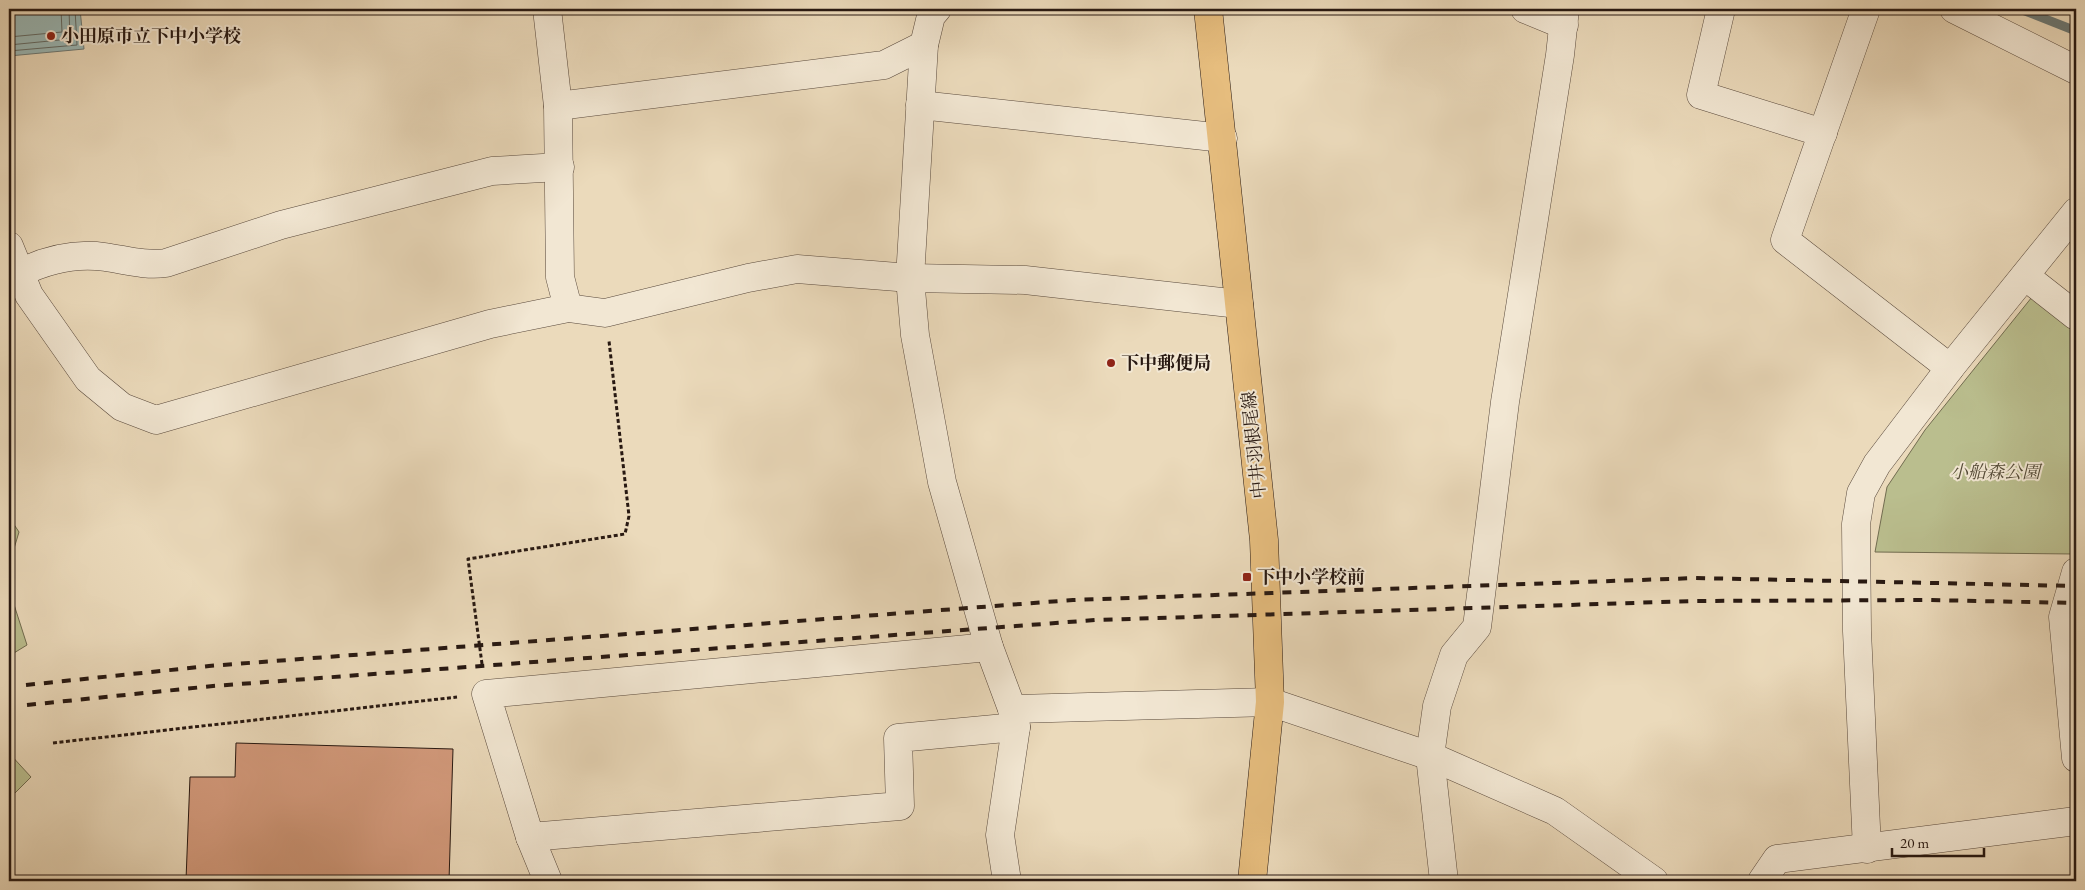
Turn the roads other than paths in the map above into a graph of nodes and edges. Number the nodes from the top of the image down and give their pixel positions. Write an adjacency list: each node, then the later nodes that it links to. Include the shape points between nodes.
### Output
1 (547, 9): 12 (street)
2 (937, 9): 9 (street, via 931,16)
3 (1208, 9): 14 (main road, 中井羽根尾線)
4 (1525, 9): 8 (street)
5 (1721, 9): 13 (street, via 1701,95)
6 (1866, 9): 13 (street)
7 (1954, 9): 10 (street)
8 (1565, 17): 29 (street, via 1505,402 1477,627 1454,655 1437,706)
9 (924, 45): 11 (street); 12 (street, via 884,65)
10 (2076, 70)
11 (920, 105): 14 (street); 20 (street)
12 (558, 106): 15 (street)
13 (1823, 133): 24 (street, via 1785,240)
14 (1223, 138): 21 (main road, 中井羽根尾線)
15 (560, 167): 18 (street, via 492,171 282,225 166,263 153,265 77,256 55,259); 22 (street, via 560,277)
16 (2076, 212): 19 (street)
17 (9, 246): 18 (street)
18 (20, 273): 22 (street, via 29,295 88,379 122,407 156,420 397,349 490,324)
19 (2025, 276): 23 (street); 24 (street)
20 (910, 278): 21 (street, via 1025,280); 22 (street, via 797,269 606,314); 26 (street, via 915,334 942,482)
21 (1238, 304): 27 (main road, 中井羽根尾線, via 1264,540)
22 (568, 308)
23 (2076, 316)
24 (1950, 368): 33 (street, via 1878,464 1861,493 1856,524 1857,631)
25 (2076, 572): 30 (street, via 2063,617)
26 (989, 647): 28 (street); 32 (street, via 486,694)
27 (1270, 702): 28 (street); 29 (street); 36 (main road, 中井羽根尾線)
28 (1014, 718): 32 (street, via 898,738 900,806); 35 (street, via 1000,835)
29 (1430, 756): 37 (street); 38 (street, via 1556,811)
30 (2076, 758)
31 (2076, 820): 33 (street)
32 (530, 837): 34 (street)
33 (1867, 849): 39 (street, via 1777,859)
34 (548, 881)
35 (1007, 881)
36 (1252, 881)
37 (1444, 881)
38 (1654, 881)
39 (1762, 881)

